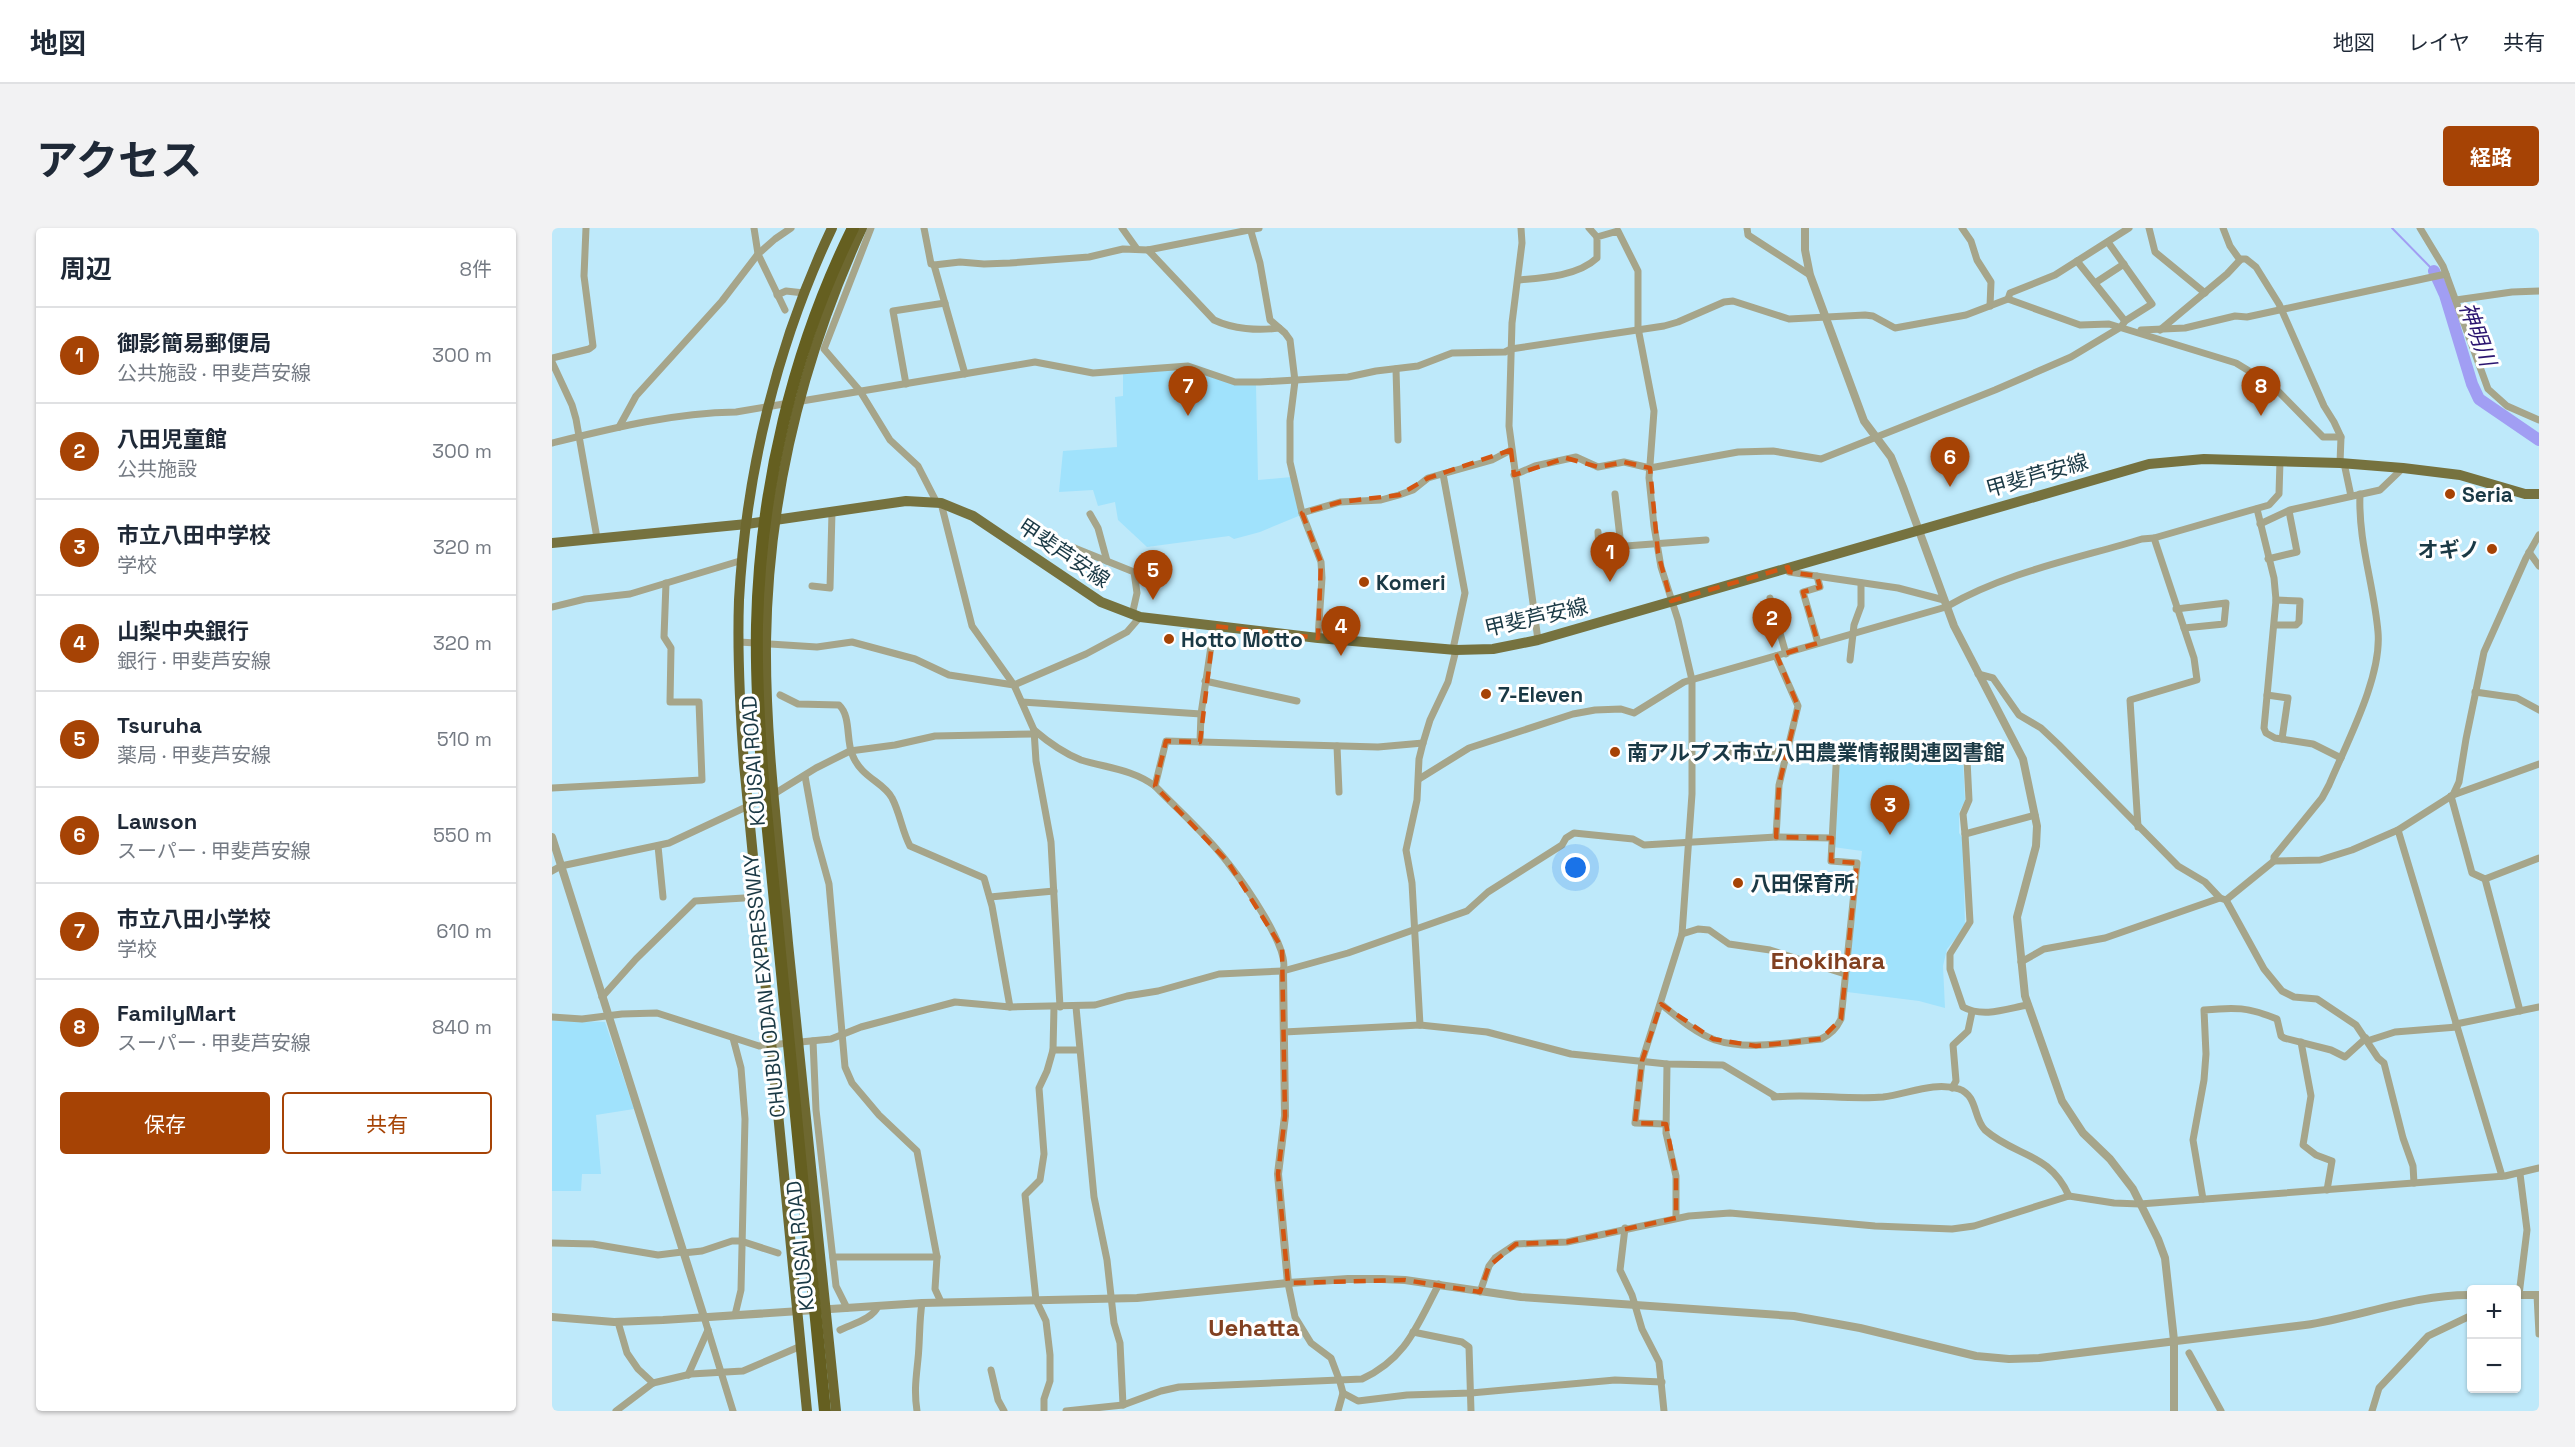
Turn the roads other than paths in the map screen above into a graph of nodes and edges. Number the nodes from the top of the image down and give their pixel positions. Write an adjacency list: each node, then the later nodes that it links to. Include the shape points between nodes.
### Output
1 (586, 228): 53 (street, via 584,276 594,341 589,349)
2 (754, 228): 27 (street)
3 (791, 228): 27 (street)
4 (832, 228): 37 (highway, KOUSAI ROAD)
5 (853, 228): 99 (highway, CHUBU ODAN EXPRESSWAY, via 814,319 798,368 777,455)
6 (862, 228): 59 (highway, KOUSAI ROAD, via 823,320)
7 (871, 228): 58 (street, via 824,349)
8 (924, 228): 31 (street)
9 (1122, 228): 25 (street)
10 (1259, 228): 21 (street)
11 (1521, 228): 34 (street)
12 (1589, 228): 23 (street)
13 (1627, 228): 22 (street)
14 (1747, 228): 32 (street, via 1748,235)
15 (1805, 228): 32 (street)
16 (1962, 228): 43 (street, via 1991,282)
17 (2129, 228): 24 (street)
18 (2149, 228): 38 (street, via 2155,252)
19 (2223, 228): 28 (street)
20 (2420, 228): 33 (street)
21 (1250, 229): 26 (street); 48 (street, via 1270,320)
22 (1618, 231): 23 (street); 49 (street, via 1638,271)
23 (1597, 237): 34 (street, via 1597,258 1590,264 1544,278)
24 (2108, 242): 29 (street); 30 (street)
25 (1137, 249): 26 (street); 31 (street, via 1089,257)
26 (1148, 250): 48 (street, via 1214,320 1249,329)
27 (758, 254): 39 (street); 62 (street, via 722,301 636,396)
28 (2240, 260): 38 (street); 45 (street, via 2246,259 2256,267)
29 (2077, 261): 35 (street); 40 (street, via 2042,282 2010,293)
30 (2124, 264): 35 (street); 47 (street, via 2152,304)
31 (934, 265): 42 (street)
32 (1809, 274): 46 (street)
33 (2446, 274): 41 (street); 45 (street)
34 (1518, 280): 52 (street)
35 (2095, 283): 47 (street)
36 (2539, 291): 41 (street)
37 (804, 292): 39 (street); 60 (highway, KOUSAI ROAD)
38 (2205, 292): 51 (street)
39 (777, 295): 44 (street)
40 (2008, 299): 43 (street); 47 (street, via 2080,325)
41 (2456, 300): 61 (street, via 2488,389 2507,406)
42 (945, 303): 55 (street); 57 (street, via 893,311)
43 (1990, 306): 46 (street, via 1966,315 1895,328 1873,316 1848,314)
44 (785, 310)
45 (2282, 311): 51 (street); 65 (street)
46 (1824, 318): 49 (street, via 1789,319 1733,301 1678,322); 64 (street, via 1864,421)
47 (2123, 324): 50 (street); 64 (street, via 2071,357)
48 (1279, 328): 56 (street, via 1290,340)
49 (1638, 328): 52 (street); 71 (street, via 1654,411)
50 (2135, 330): 51 (street); 65 (street, via 2249,369 2272,385 2323,437)
51 (2160, 330)
52 (1510, 349): 54 (street, via 1452,353 1418,366); 68 (street)
53 (552, 360): 63 (street, via 572,405)
54 (1396, 369): 56 (street); 66 (street)
55 (965, 374): 56 (street, via 1035,362 1094,374 1188,366 1235,382); 57 (street)
56 (1295, 381): 83 (street, via 1290,462)
57 (906, 384): 58 (street)
58 (860, 391): 59 (street); 79 (street, via 890,440 918,466)
59 (798, 402): 60 (street); 85 (highway, KOUSAI ROAD)
60 (769, 405): 62 (street, via 736,412 697,412); 86 (highway, KOUSAI ROAD)
61 (2539, 420)
62 (619, 427): 63 (street)
63 (579, 436): 67 (street); 91 (street)
64 (1875, 437): 71 (street, via 1821,459 1773,451 1738,452); 88 (street, via 1891,458)
65 (2340, 437): 70 (street)
66 (1398, 440)
67 (552, 443)
68 (1511, 450): 73 (street, via 1492,460); 74 (street)
69 (2280, 461): 70 (main road, 甲斐芦安線); 80 (street, via 2279,494 2269,505); 88 (main road, 甲斐芦安線, via 2204,459 2149,464)
70 (2342, 463): 72 (main road, 甲斐芦安線); 78 (street)
71 (1650, 468): 74 (street, via 1624,462 1598,467 1576,457 1534,466); 95 (street)
72 (2403, 468): 76 (street, via 2379,490); 77 (main road, 甲斐芦安線, via 2440,471 2525,494)
73 (1443, 474): 83 (street, via 1428,478 1413,490 1381,500 1340,502); 125 (street, via 1465,593)
74 (1514, 476): 121 (street)
75 (1615, 494): 96 (street)
76 (2360, 494): 78 (street); 148 (street, via 2363,547 2378,634 2377,658 2372,682)
77 (2539, 494)
78 (2351, 496): 81 (street)
79 (939, 503): 82 (main road, 甲斐芦安線, via 906,501); 115 (main road, 甲斐芦安線, via 974,516 1101,602); 132 (street, via 972,626)
80 (2257, 509): 87 (street); 92 (street)
81 (2289, 511): 87 (street); 100 (street, via 2297,552)
82 (832, 512): 85 (main road, 甲斐芦安線); 108 (street, via 830,588)
83 (1302, 513): 120 (street, via 1321,562)
84 (1090, 514): 102 (street)
85 (775, 520): 86 (main road, 甲斐芦安線); 123 (highway, KOUSAI ROAD)
86 (747, 524): 91 (main road, 甲斐芦安線); 101 (highway, KOUSAI ROAD)
87 (2260, 524): 100 (street)
88 (1918, 529): 104 (main road, 甲斐芦安線); 112 (street)
89 (1598, 532): 96 (street, via 1599,548)
90 (2539, 535): 98 (street)
91 (597, 538): 94 (main road, 甲斐芦安線)
92 (2154, 538): 112 (street, via 2007,579); 114 (street)
93 (1706, 540): 95 (street)
94 (552, 543)
95 (1657, 544): 96 (street); 111 (street)
96 (1621, 546)
97 (1072, 547): 102 (street)
98 (2529, 552): 103 (street); 133 (street, via 2484,652)
99 (762, 557): 266 (highway, CHUBU ODAN EXPRESSWAY, via 757,671 763,780); 267 (highway, CHUBU ODAN EXPRESSWAY, via 761,662 768,781)
100 (2268, 559): 110 (street)
101 (743, 560): 106 (street); 122 (highway, KOUSAI ROAD)
102 (1107, 561): 115 (street, via 1134,573)
103 (2539, 566)
104 (1788, 567): 105 (street, via 1789,572); 111 (main road, 甲斐芦安線)
105 (1817, 576): 107 (street); 124 (street, via 1820,587 1803,592)
106 (666, 583): 113 (street, via 630,594); 153 (street, via 664,637 671,648 670,702 699,702 702,780)
107 (1861, 583): 112 (street, via 1898,588); 119 (street, via 1861,606)
108 (812, 586)
109 (1770, 597): 126 (street)
110 (2276, 600): 116 (street); 116 (street, via 2300,601 2300,622)
111 (1671, 601): 121 (main road, 甲斐芦安線); 130 (street)
112 (1945, 603): 119 (street); 129 (street)
113 (552, 607)
114 (2176, 609): 118 (street); 118 (street, via 2226,603 2224,624)
115 (1136, 616): 117 (main road, 甲斐芦安線); 132 (street, via 1126,632)
116 (2274, 624): 135 (street)
117 (1214, 626): 120 (main road, 甲斐芦安線); 131 (street)
118 (2184, 628): 159 (street, via 2197,680 2130,700)
119 (1853, 632): 124 (street); 128 (street)
120 (1318, 638): 125 (main road, 甲斐芦安線)
121 (1538, 640): 125 (main road, 甲斐芦安線, via 1493,649)
122 (739, 642): 123 (street); 157 (highway, KOUSAI ROAD)
123 (766, 643): 132 (street, via 817,647 852,642 915,659 949,675); 155 (highway, KOUSAI ROAD)
124 (1818, 643): 126 (street)
125 (1455, 650): 143 (street, via 1448,681)
126 (1786, 654): 127 (street)
127 (1776, 657): 130 (street); 147 (street, via 1798,706)
128 (1850, 660)
129 (1978, 674): 158 (street, via 2023,759); 159 (street, via 1993,678 2019,715 2041,728)
130 (1692, 680): 151 (street, via 1684,681 1634,713 1621,709 1584,712 1468,748); 165 (street)
131 (1205, 681): 136 (street); 139 (street)
132 (1014, 685): 137 (street)
133 (2475, 692): 138 (street, via 2517,698); 156 (street, via 2460,782)
134 (780, 695): 146 (street, via 798,704 839,705 845,715)
135 (2267, 695): 141 (street, via 2264,728 2266,733); 141 (street, via 2288,698)
136 (1297, 701)
137 (1022, 702): 139 (street); 140 (street)
138 (2539, 710)
139 (1201, 714): 142 (street)
140 (1034, 732): 146 (street, via 935,736); 152 (street, via 1068,754 1143,777); 172 (street, via 1051,842)
141 (2282, 739): 148 (street, via 2313,744)
142 (1200, 742): 145 (street); 152 (street, via 1166,741)
143 (1423, 743): 145 (street); 151 (street)
144 (1730, 745): 147 (street, via 1731,753)
145 (1337, 746): 154 (street)
146 (850, 751): 150 (street); 174 (street, via 857,766 892,798 910,846 984,878)
147 (1787, 751): 163 (street, via 1779,785)
148 (2341, 758): 168 (street, via 2322,798)
149 (2539, 764): 156 (street)
150 (806, 776): 155 (street); 196 (street, via 829,884)
151 (1419, 779): 177 (street, via 1406,849)
152 (1155, 786): 180 (street, via 1228,862 1282,948 1286,965)
153 (552, 788)
154 (1339, 792)
155 (774, 794): 157 (street); 200 (highway, KOUSAI ROAD)
156 (2452, 796): 160 (street); 171 (street, via 2472,873)
157 (748, 807): 166 (street); 202 (highway, KOUSAI ROAD)
158 (2036, 815): 161 (street); 179 (street, via 2036,846 2017,917)
159 (2138, 826): 176 (street, via 2178,866 2205,882)
160 (2398, 830): 168 (street, via 2330,858); 194 (street)
161 (1965, 834): 164 (street, via 1963,814 1969,800 1967,760 1962,753 1837,748); 190 (street, via 1970,922 1950,954 1950,969 1963,1007)
162 (552, 837): 169 (street)
163 (1776, 837): 164 (street); 165 (street)
164 (1832, 838): 181 (street, via 1831,861 1857,863)
165 (1688, 842): 177 (street, via 1644,845 1633,839 1574,833 1467,910); 178 (street)
166 (658, 846): 169 (street); 173 (street)
167 (2539, 858): 171 (street)
168 (2274, 861): 176 (street)
169 (561, 866): 170 (street); 182 (street)
170 (552, 871)
171 (2485, 879): 189 (street)
172 (1054, 891): 174 (street); 187 (street)
173 (663, 897)
174 (990, 897): 186 (street)
175 (744, 898): 182 (street, via 695,901 636,958)
176 (2223, 899): 179 (street, via 2106,938 2044,949); 198 (street, via 2264,969 2282,991 2294,997 2317,999 2356,1025)
177 (1415, 929): 180 (street); 193 (street)
178 (1683, 934): 181 (street, via 1709,930 1729,944 1770,950); 183 (street)
179 (2021, 962): 184 (street)
180 (1283, 971): 188 (street, via 1219,974); 195 (street)
181 (1845, 974): 183 (street, via 1840,1019 1830,1035 1821,1039 1756,1046 1725,1042 1695,1030)
182 (602, 998): 191 (street)
183 (1661, 1004): 205 (street)
184 (2027, 1005): 190 (street); 216 (street, via 2061,1101 2083,1133 2123,1176)
185 (2539, 1006): 189 (street)
186 (1010, 1007): 187 (street); 196 (street, via 955,1002)
187 (1057, 1007): 188 (street); 203 (street)
188 (1076, 1007): 204 (street)
189 (2520, 1011): 194 (street)
190 (1972, 1012): 207 (street, via 1968,1031 1953,1045 1956,1081)
191 (608, 1015): 192 (street, via 582,1019); 197 (street, via 657,1013); 221 (street)
192 (552, 1017)
193 (1420, 1024): 195 (street); 205 (street, via 1513,1038 1571,1054)
194 (2456, 1025): 198 (street, via 2395,1032); 211 (street)
195 (1284, 1032): 225 (street, via 1285,1116 1278,1174)
196 (842, 1035): 199 (street); 224 (street, via 845,1067 852,1083 917,1151)
197 (733, 1038): 202 (street, via 759,1046); 219 (street, via 741,1068 745,1119)
198 (2367, 1040): 201 (street, via 2345,1057); 212 (street, via 2384,1063 2413,1166)
199 (813, 1041): 200 (street); 223 (street, via 816,1110)
200 (798, 1042): 202 (street); 239 (highway, KOUSAI ROAD)
201 (2301, 1042): 213 (street, via 2311,1096 2302,1145 2332,1161); 215 (street, via 2284,1038 2277,1019 2254,1009 2204,1011 2204,1080 2193,1140)
202 (772, 1045): 240 (highway, KOUSAI ROAD)
203 (1053, 1050): 204 (street); 233 (street, via 1039,1088 1044,1154 1040,1180 1025,1195)
204 (1079, 1050): 232 (street, via 1094,1197 1107,1260)
205 (1642, 1061): 206 (street); 208 (street, via 1635,1123)
206 (1667, 1064): 207 (street, via 1724,1065 1774,1096 1884,1097 1917,1088); 208 (street)
207 (1952, 1088): 214 (street, via 1971,1098 1983,1128 2051,1168)
208 (1666, 1124): 217 (street, via 1676,1176)
209 (2539, 1168): 210 (street)
210 (2520, 1174): 211 (street); 227 (street, via 2527,1230)
211 (2502, 1176): 212 (street)
212 (2414, 1183): 213 (street)
213 (2327, 1190): 215 (street)
214 (2069, 1196): 216 (street); 217 (street, via 1974,1226 1952,1229 1730,1213)
215 (2203, 1199): 216 (street)
216 (2140, 1204): 250 (street, via 2165,1258)
217 (1677, 1218): 218 (street)
218 (1625, 1228): 228 (street, via 1567,1242 1516,1244 1489,1266); 236 (street, via 1620,1265)
219 (741, 1241): 221 (street); 222 (street); 241 (street, via 741,1290)
220 (552, 1243): 221 (street, via 592,1244 658,1255)
221 (682, 1253): 243 (street)
222 (778, 1253)
223 (833, 1257): 224 (street); 238 (street, via 836,1286)
224 (937, 1257): 234 (street, via 935,1289)
225 (1288, 1283): 226 (street, via 1348,1279); 232 (street); 256 (street, via 1295,1317 1311,1343 1331,1358)
226 (1439, 1284): 228 (street); 248 (street)
227 (2519, 1285)
228 (1480, 1292): 236 (street)
229 (2467, 1295): 250 (street, via 2409,1301 2341,1320)
230 (2521, 1295): 231 (street)
231 (2538, 1295): 249 (street)
232 (1110, 1299): 233 (street); 261 (street, via 1120,1343)
233 (1036, 1300): 234 (street); 271 (street, via 1046,1321 1050,1355)
234 (940, 1302): 235 (street)
235 (922, 1303): 237 (street); 269 (street, via 914,1382)
236 (1636, 1305): 250 (street, via 1823,1320 1976,1356 2008,1359); 257 (street, via 1642,1329 1659,1362)
237 (878, 1306): 238 (street); 247 (street, via 864,1319)
238 (846, 1308): 239 (street)
239 (826, 1309): 240 (street); 268 (highway, KOUSAI ROAD)
240 (798, 1312): 241 (street); 251 (highway, KOUSAI ROAD)
241 (735, 1315): 243 (street)
242 (552, 1317): 245 (street)
243 (704, 1317): 245 (street); 246 (street)
244 (2467, 1317): 262 (street, via 2428,1336 2379,1388)
245 (618, 1322): 258 (street, via 627,1353)
246 (708, 1329): 254 (street); 255 (street)
247 (840, 1330)
248 (1413, 1332): 256 (street, via 1401,1352 1376,1373); 260 (street, via 1462,1342 1469,1347)
249 (2539, 1334)
250 (2174, 1340): 276 (street)
251 (801, 1346): 254 (street, via 743,1371); 265 (highway, KOUSAI ROAD)
252 (2189, 1353): 277 (street)
253 (991, 1370): 270 (street)
254 (721, 1371): 255 (street); 264 (street)
255 (688, 1375): 258 (street)
256 (1340, 1382): 259 (street); 261 (street, via 1179,1387)
257 (1662, 1382): 260 (street, via 1615,1380); 275 (street)
258 (653, 1383): 263 (street)
259 (1343, 1393): 260 (street, via 1358,1401); 273 (street)
260 (1471, 1393): 274 (street)
261 (1123, 1405): 272 (street)
262 (2372, 1410): 278 (street)
263 (616, 1411)
264 (733, 1411)
265 (807, 1411)
266 (825, 1411)
267 (830, 1411)
268 (836, 1411)
269 (917, 1411)
270 (1004, 1411)
271 (1044, 1411)
272 (1066, 1411)
273 (1338, 1411)
274 (1471, 1411)
275 (1664, 1411)
276 (2174, 1411)
277 (2221, 1411)
278 (2363, 1411)

